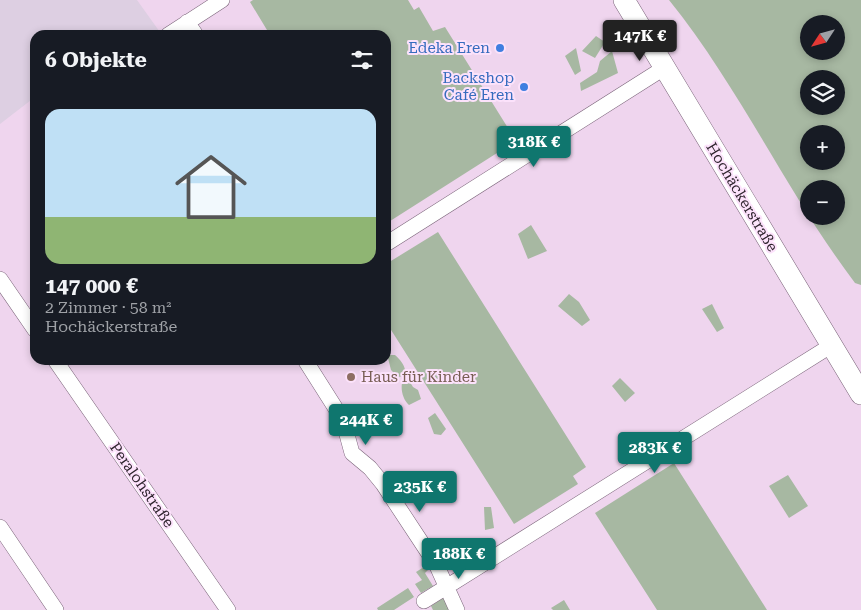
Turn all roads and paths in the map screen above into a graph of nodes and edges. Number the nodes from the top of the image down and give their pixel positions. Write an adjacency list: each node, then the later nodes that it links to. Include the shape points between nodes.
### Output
1 (222, 0): 3 (street)
2 (624, 0): 6 (street, Hochäckerstraße)
3 (187, 22): 4 (street); 5 (street)
4 (175, 30)
5 (193, 30)
6 (664, 68): 7 (street); 10 (street, Hochäckerstraße)
7 (391, 241)
8 (0, 279): 9 (street)
9 (30, 323)
10 (832, 345): 13 (street, Hochäckerstraße); 15 (street)
11 (58, 365): 18 (street, Peralohstraße)
12 (308, 365): 15 (street, via 343,420 352,453 378,477 436,566)
13 (861, 394)
14 (0, 527): 17 (street)
15 (446, 588): 16 (street); 19 (street)
16 (424, 601)
17 (56, 610)
18 (228, 610)
19 (457, 610)

